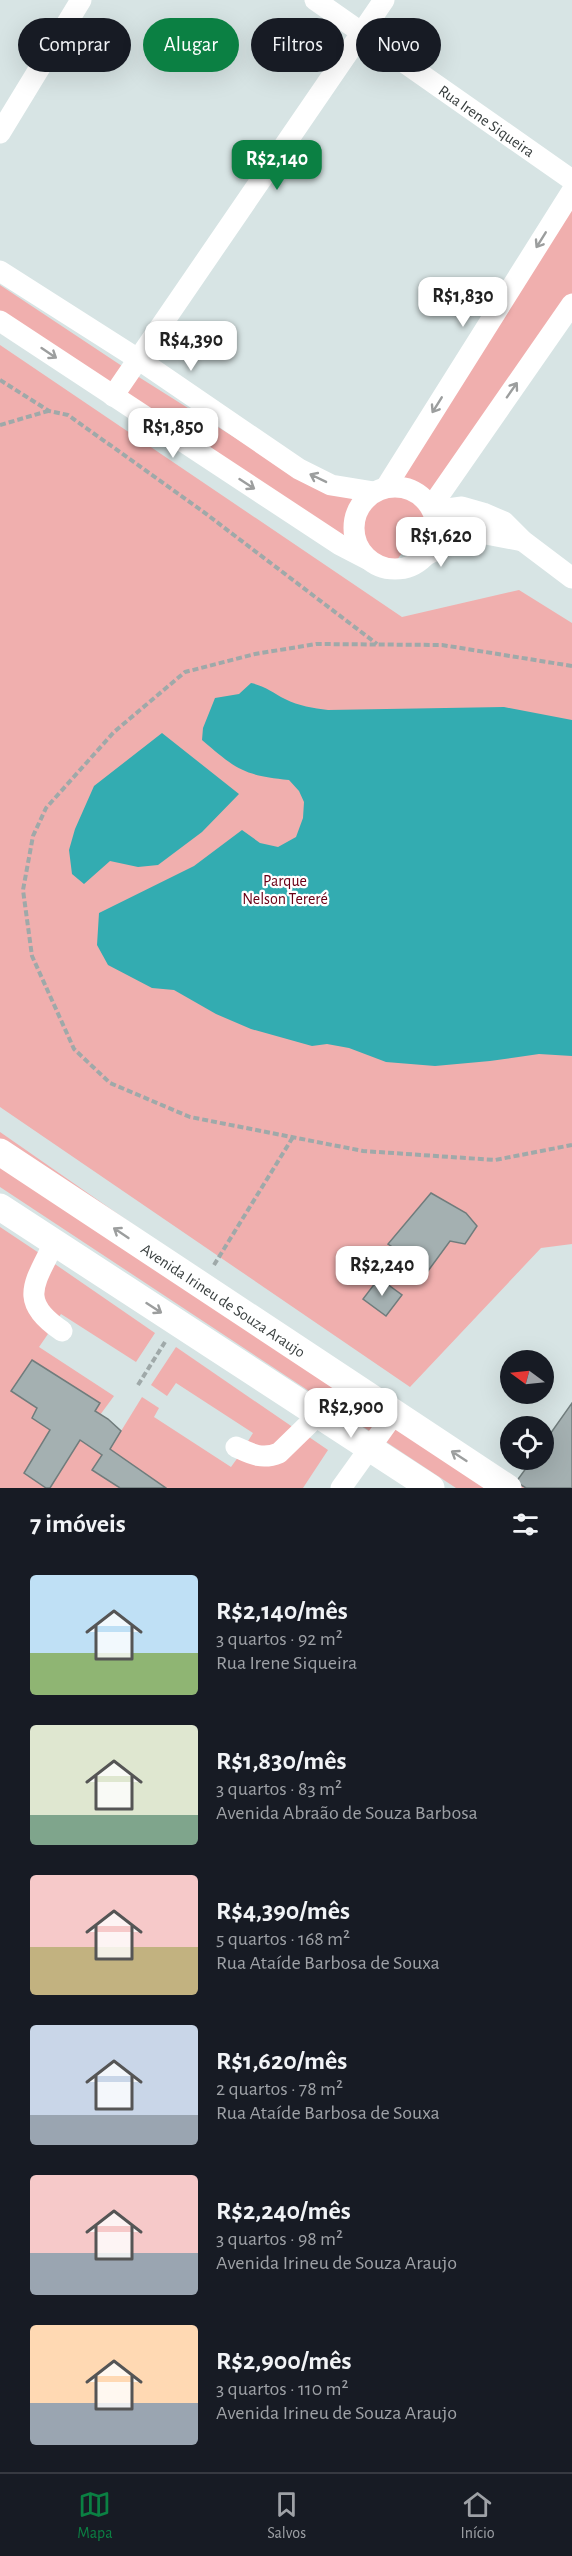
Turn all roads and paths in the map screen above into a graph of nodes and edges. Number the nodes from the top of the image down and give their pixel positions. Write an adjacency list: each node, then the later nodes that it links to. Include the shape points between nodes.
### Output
1 (81, 0): 8 (street)
2 (315, 0): 5 (street, Rua Irene Siqueira)
3 (384, 0): 4 (street)
4 (372, 18)
5 (356, 27)
6 (356, 42): 14 (street)
7 (419, 72): 9 (street, Rua Irene Siqueira)
8 (0, 133)
9 (572, 180)
10 (572, 190): 19 (street, one-way to 19)
11 (0, 271): 14 (street)
12 (572, 304): 20 (street, one-way to 12)
13 (0, 321): 16 (street, one-way to 16)
14 (138, 359): 16 (street); 19 (street, one-way to 14, via 331,485 299,469)
15 (0, 380): 17 (path)
16 (113, 396): 23 (street, one-way to 23, via 340,545)
17 (49, 411): 18 (path); 25 (path, via 68,415)
18 (0, 425)
19 (380, 489): 20 (street, via 412,489); 23 (street, via 364,500 354,524 359,549)
20 (432, 509): 21 (street, via 462,507 483,513 504,522); 22 (street, via 436,532)
21 (523, 541): 22 (street, via 486,534 462,537); 24 (street)
22 (426, 555): 23 (street, via 416,564 398,569 379,566)
23 (368, 559)
24 (572, 578)
25 (378, 645): 26 (path, via 442,645); 27 (path, via 316,644 185,672 114,732 46,808 33,836 23,890 32,956 74,1049 110,1083 189,1117)
26 (572, 666)
27 (293, 1137): 28 (path, via 363,1151 495,1160); 32 (path)
28 (572, 1145)
29 (0, 1152): 32 (main road, Avenida Irineu de Souza Araujo, one-way to 29)
30 (0, 1207): 31 (main road)
31 (54, 1243): 33 (main road, one-way to 33); 34 (street, via 35,1283 34,1297 43,1319)
32 (201, 1287): 36 (main road, Avenida Irineu de Souza Araujo)
33 (177, 1323): 35 (path); 37 (main road)
34 (62, 1331)
35 (138, 1385)
36 (394, 1414): 39 (street); 42 (main road, Avenida Irineu de Souza Araujo, one-way to 36)
37 (318, 1415): 38 (street, via 270,1457); 39 (main road)
38 (236, 1447)
39 (369, 1448): 40 (street); 41 (main road)
40 (341, 1488)
41 (431, 1488)
42 (508, 1488)

